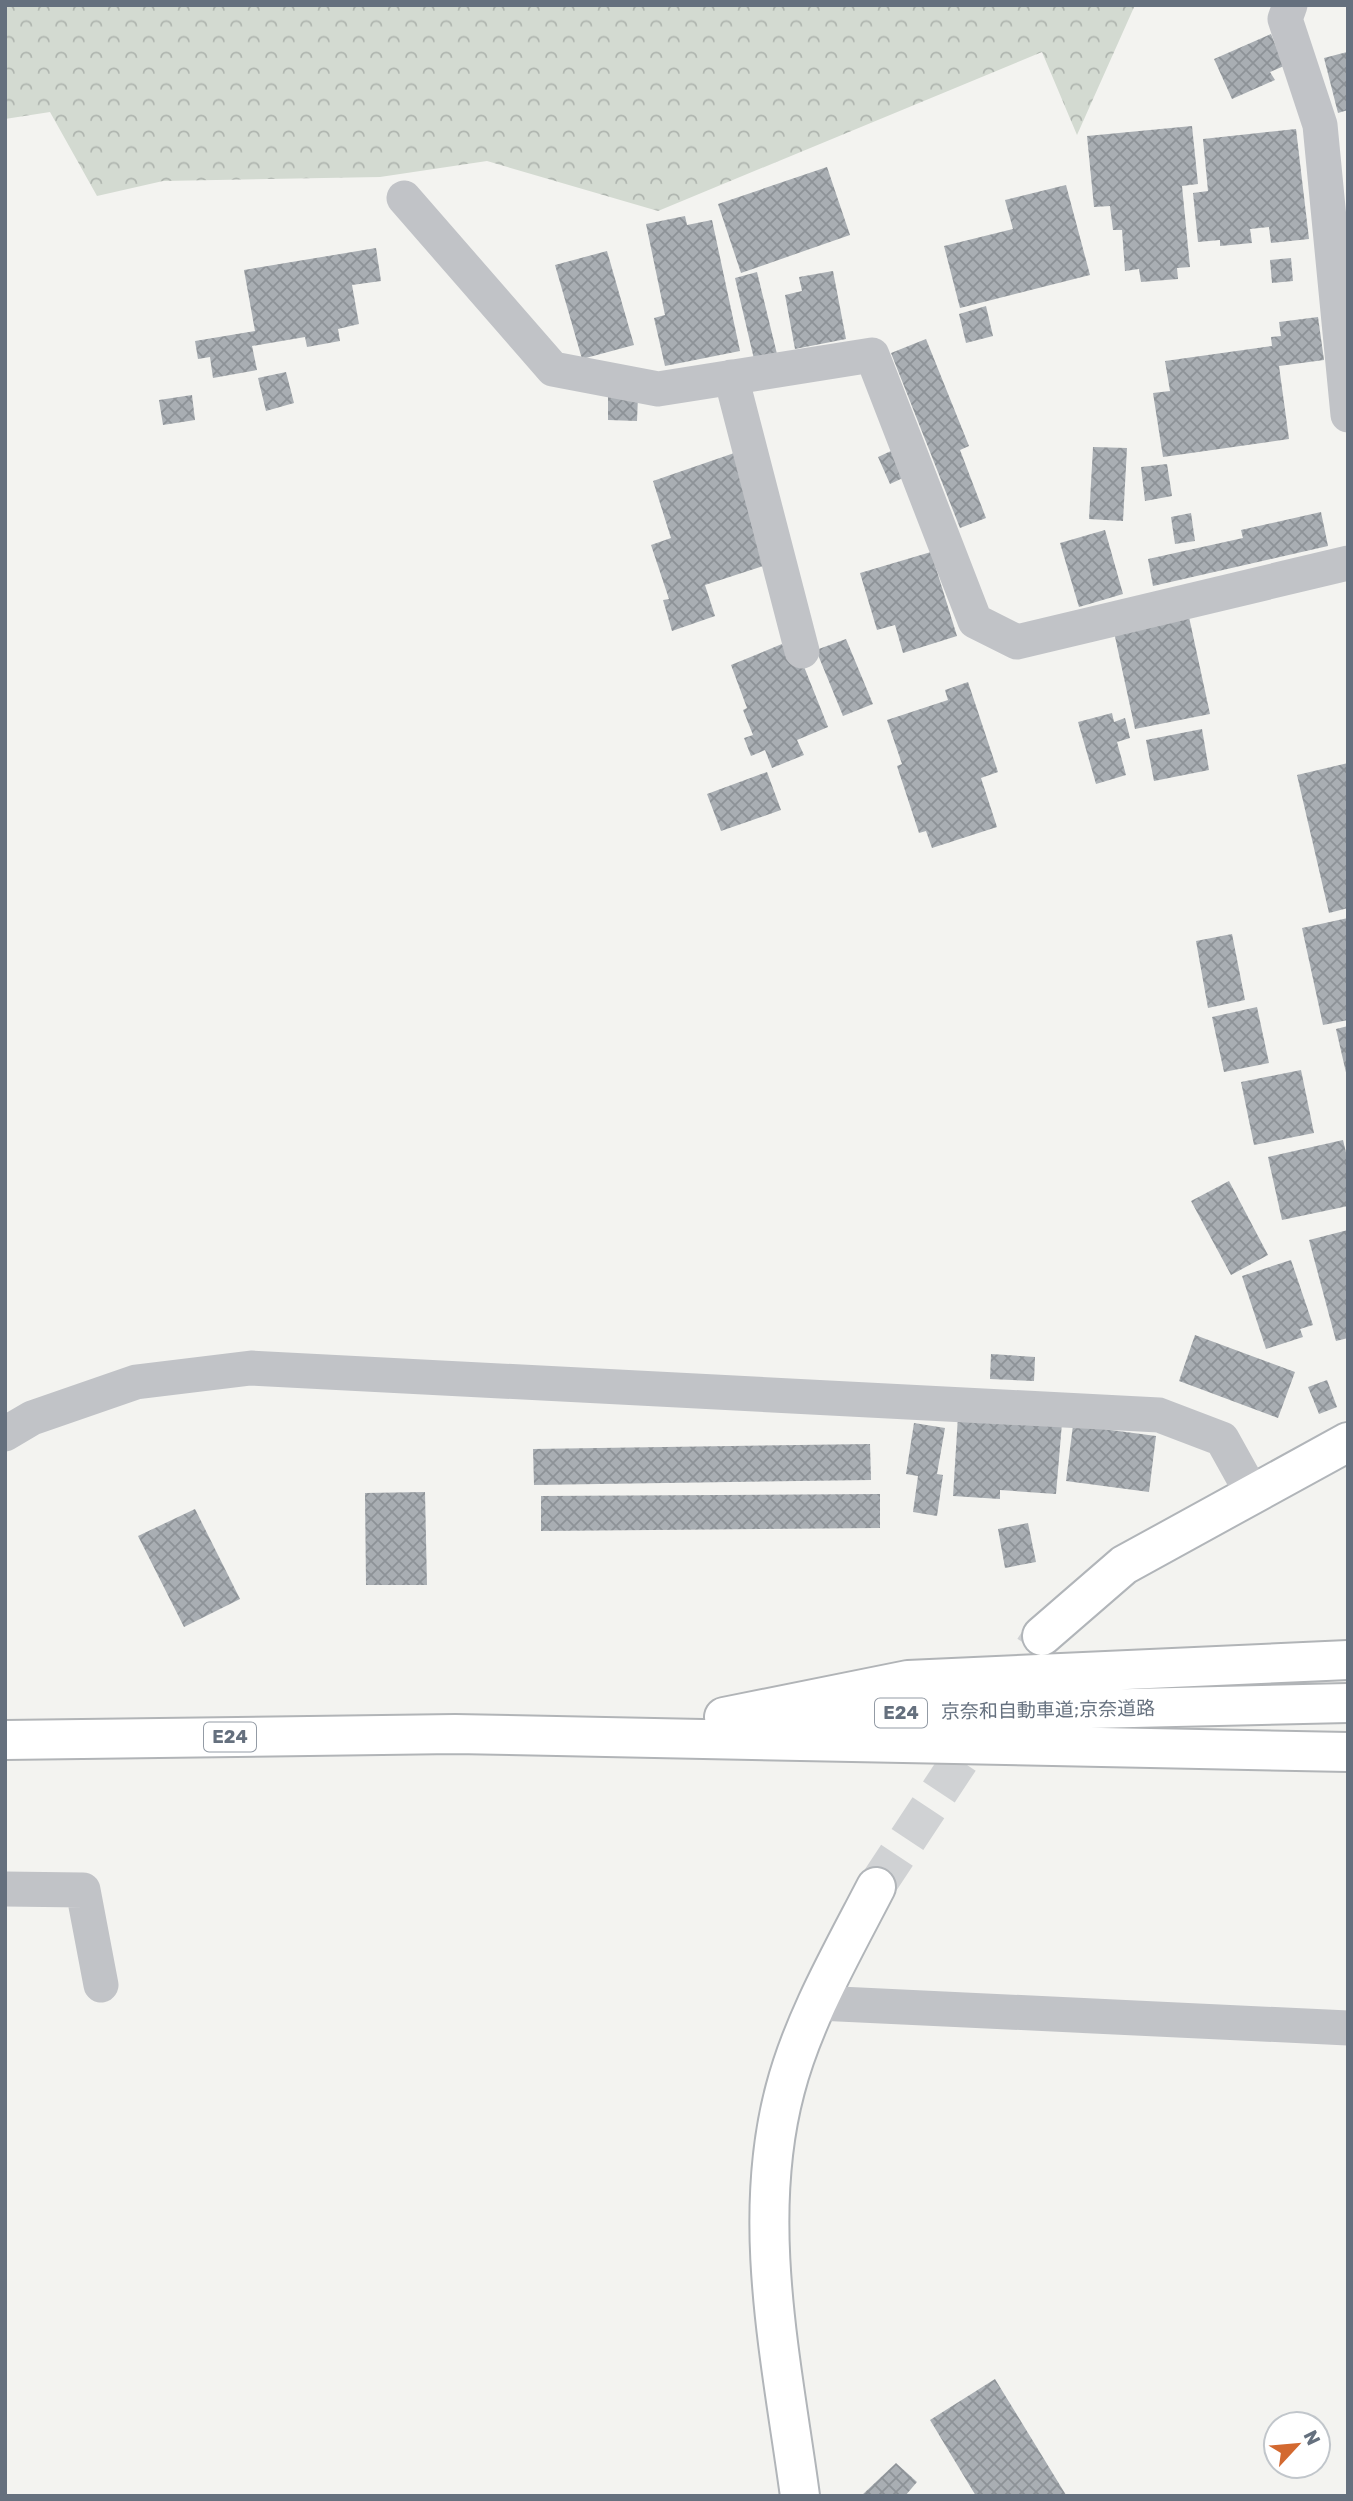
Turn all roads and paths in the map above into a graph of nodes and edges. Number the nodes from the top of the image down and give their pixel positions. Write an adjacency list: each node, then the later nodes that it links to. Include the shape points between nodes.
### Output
1 (1290, 5): 4 (street, via 1285,19 1320,125)
2 (404, 198): 3 (street, via 553,369 658,388)
3 (731, 377): 5 (street, via 872,355 975,621 1017,642); 6 (street)
4 (1348, 415)
5 (1348, 563)
6 (802, 652)
7 (5, 1434): 9 (street, via 32,1419 136,1382 251,1368 1159,1415 1222,1439)
8 (1348, 1442): 9 (main road)
9 (1252, 1493): 10 (main road, via 1124,1565)
10 (1042, 1636)
11 (1348, 1660): 13 (main road, via 908,1680)
12 (1348, 1703): 13 (main road, 京奈和自動車道;京奈道路 / E24)
13 (724, 1717): 14 (main road, 京奈和自動車道;京奈道路 / E24)
14 (455, 1734): 15 (main road, 京奈和自動車道;京奈道路 / E24); 16 (main road, 京奈和自動車道;京奈道路 / E24)
15 (5, 1740)
16 (1348, 1752)
17 (876, 1887): 20 (main road)
18 (5, 1889): 19 (street, via 83,1890)
19 (101, 1985)
20 (818, 2003): 21 (street); 22 (main road, via 785,2089 768,2185 775,2310)
21 (1348, 2028)
22 (800, 2496)

